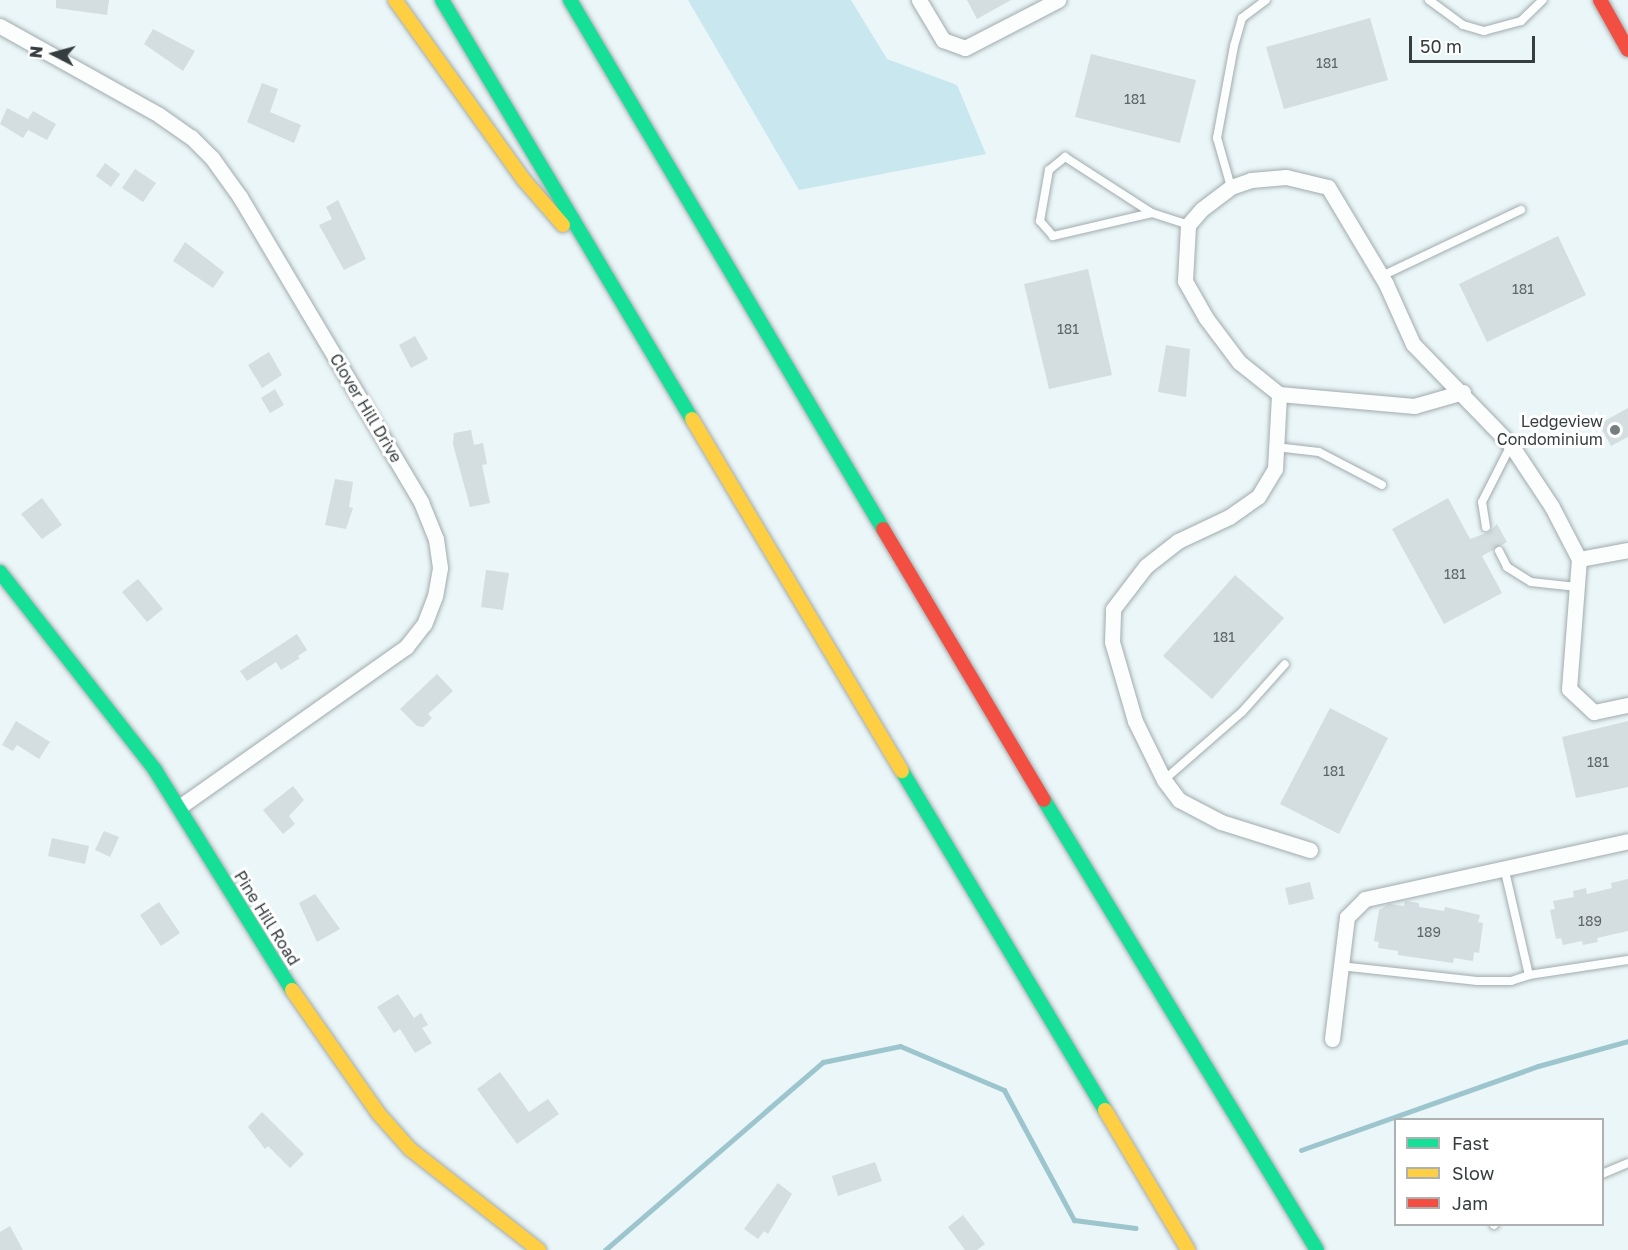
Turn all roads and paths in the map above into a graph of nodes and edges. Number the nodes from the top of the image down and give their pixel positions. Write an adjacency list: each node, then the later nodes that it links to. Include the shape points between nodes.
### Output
1 (395, 0): 19 (main road, via 523,179)
2 (442, 0): 19 (main road)
3 (570, 0): 13 (main road)
4 (582, 0): 13 (main road)
5 (919, 0): 6 (street, via 943,40 965,48)
6 (1058, 0)
7 (1266, 0): 14 (lane, via 1242,18 1216,138)
8 (1429, 0): 9 (lane, via 1463,25 1484,31 1521,21)
9 (1543, 0)
10 (1600, 0): 12 (main road)
11 (0, 26): 34 (street, Clover Hill Drive, via 159,115 191,137 212,158 240,197 415,492 436,539 440,568 435,596 424,624 406,647)
12 (1628, 50)
13 (652, 138): 46 (main road, via 1158,992)
14 (1231, 187): 17 (street); 18 (street, via 1286,177 1328,187)
15 (1521, 210): 18 (lane)
16 (1152, 213): 16 (lane, via 1065,157 1049,170 1040,221 1053,236); 17 (lane)
17 (1188, 225): 21 (street, via 1185,281 1206,318 1239,362)
18 (1382, 276): 20 (street, via 1413,344)
19 (611, 280): 45 (main road)
20 (1463, 392): 21 (street, via 1414,406); 22 (street)
21 (1279, 394): 23 (street)
22 (1511, 446): 25 (lane, via 1482,502); 28 (street, via 1552,507)
23 (1276, 447): 24 (lane, via 1319,452); 33 (street, via 1275,469 1258,497 1178,541 1146,566 1113,609 1112,642 1124,687)
24 (1382, 485)
25 (1486, 527)
26 (1628, 550): 28 (street)
27 (1499, 551): 30 (lane, via 1507,567 1531,582)
28 (1579, 559): 30 (street)
29 (0, 572): 34 (main road, Pine Hill Road, via 155,770)
30 (1577, 587): 32 (street, via 1569,689 1594,712)
31 (1285, 664): 33 (lane, via 1242,712)
32 (1628, 705)
33 (1164, 780): 36 (street, via 1179,800 1221,822)
34 (178, 807): 44 (main road, Pine Hill Road, via 296,996 378,1113 419,1157)
35 (1628, 841): 37 (street)
36 (1310, 850)
37 (1504, 867): 39 (street, via 1365,899 1347,917); 40 (lane)
38 (1628, 960): 40 (lane)
39 (1340, 966): 40 (lane, via 1477,981 1511,981); 41 (street)
40 (1529, 975)
41 (1332, 1039)
42 (1628, 1162): 43 (lane)
43 (1604, 1173)
44 (539, 1250)
45 (1188, 1250)
46 (1317, 1250)

